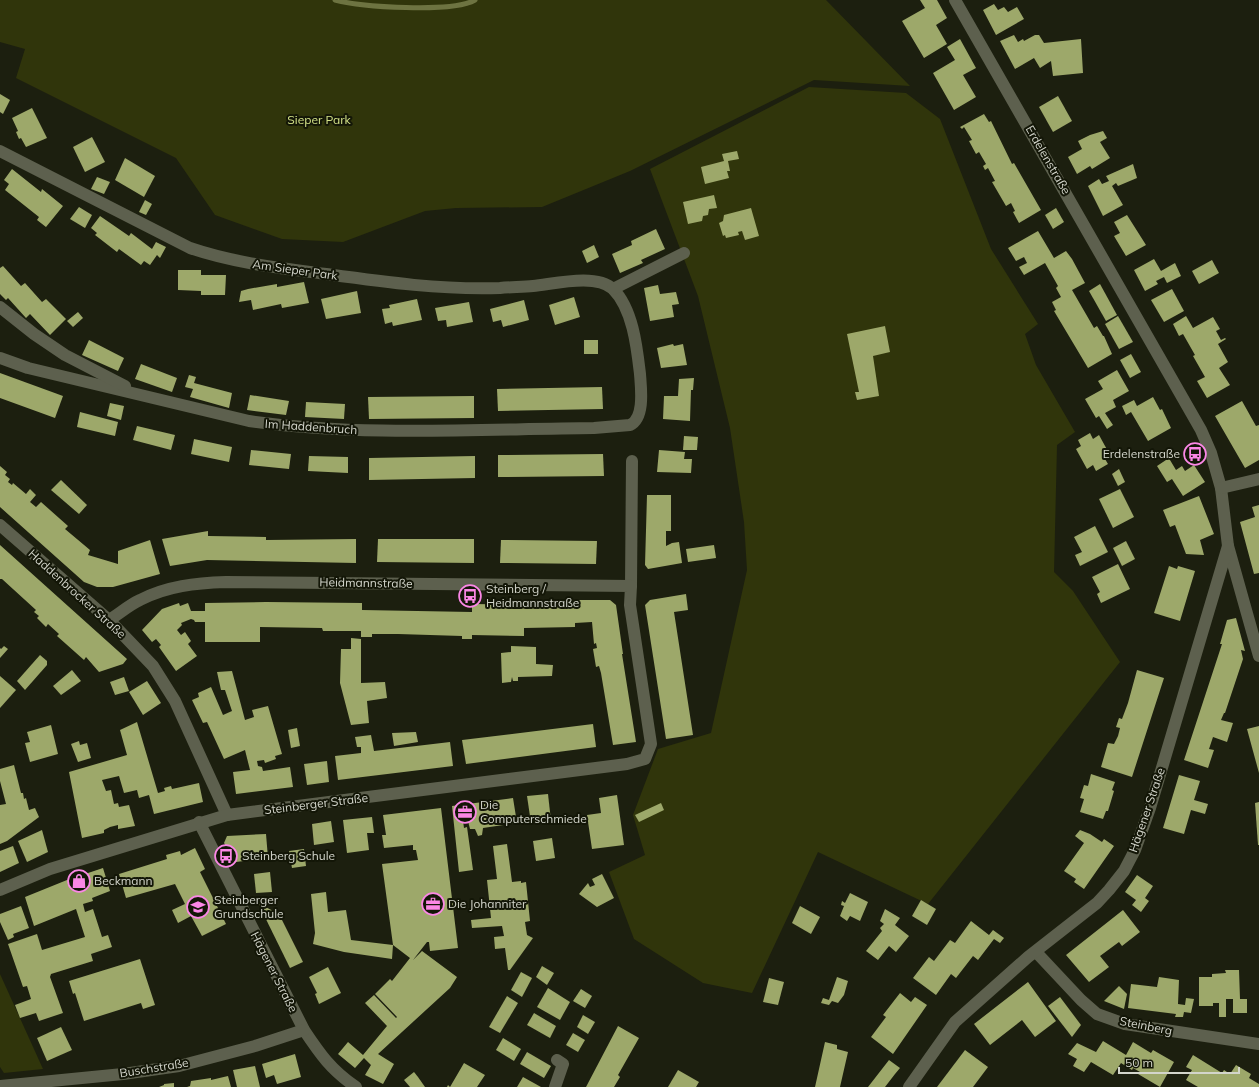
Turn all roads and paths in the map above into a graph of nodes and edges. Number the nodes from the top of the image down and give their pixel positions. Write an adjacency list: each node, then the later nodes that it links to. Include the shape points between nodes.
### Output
1 (955, 0): 10 (street, Erdelenstraße, via 1192,414 1211,453)
2 (0, 151): 4 (street, Am Sieper Park, via 190,248 220,258 407,286 532,286 588,280)
3 (684, 253): 4 (street)
4 (613, 289): 7 (street, Im Haddenbruch, via 626,310 636,345 641,385 640,408 638,416 630,425 588,428 370,431 320,428 249,421)
5 (0, 307): 7 (street, via 65,355)
6 (0, 358): 7 (street, Im Haddenbruch, via 28,368)
7 (142, 395)
8 (632, 461): 13 (street)
9 (1259, 480): 10 (street)
10 (1221, 488): 12 (street, Erdelenstraße)
11 (0, 525): 14 (street, Haddenbrocker Straße)
12 (1228, 546): 15 (street, Erdelenstraße); 19 (street, Hägener Straße, via 1136,850 1124,871 1097,902)
13 (631, 586): 14 (street, Heidmannstraße, via 198,583 175,587 139,600); 16 (street, Steinberger Straße, via 630,605 651,744 647,755 641,760 627,764)
14 (109, 620): 16 (street, Haddenbrocker Straße, via 153,666 169,691 188,726)
15 (1259, 656)
16 (227, 815): 17 (street, Steinberger Straße)
17 (199, 822): 18 (street, Steinberger Straße, via 50,869); 20 (street, Hägener Straße)
18 (0, 890)
19 (1036, 952): 21 (street, Steinberg, via 1080,1000 1097,1014 1124,1024); 26 (street, Hägener Straße, via 955,1022)
20 (304, 1030): 23 (street, Buschstraße, via 179,1066); 24 (street, Hägener Straße, via 336,1073)
21 (1259, 1044)
22 (557, 1060): 25 (street, via 563,1064)
23 (0, 1086)
24 (356, 1087)
25 (555, 1087)
26 (908, 1087)

